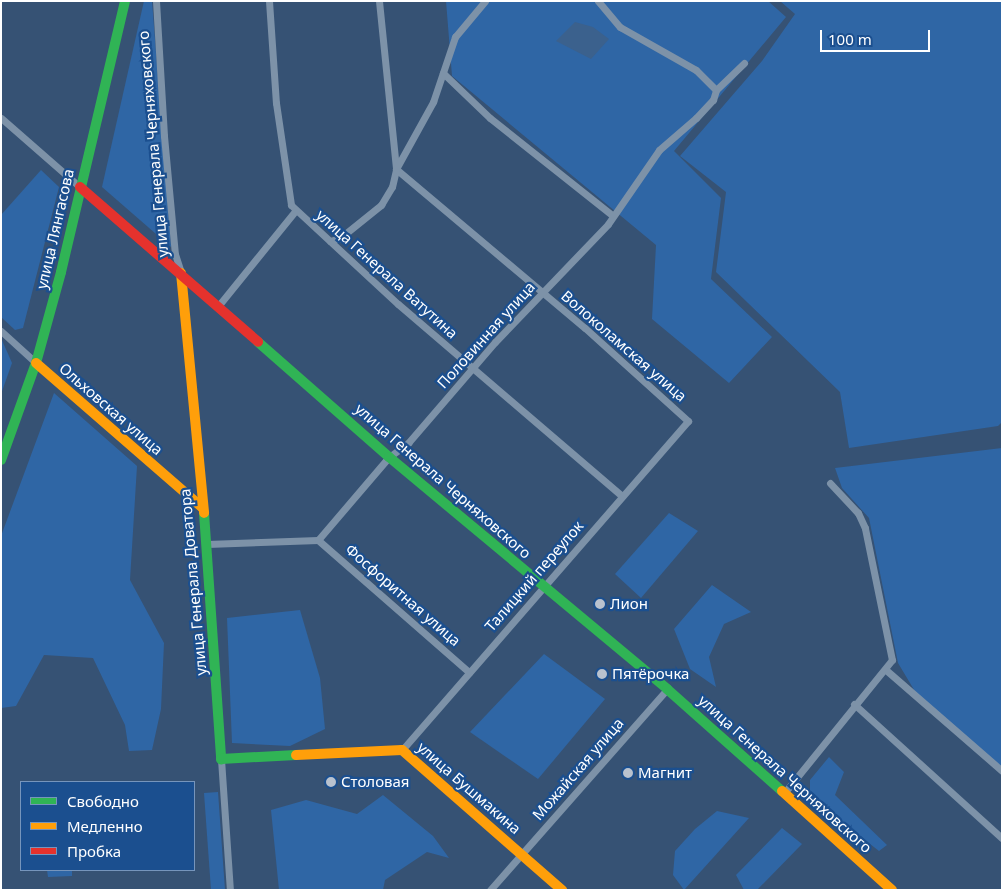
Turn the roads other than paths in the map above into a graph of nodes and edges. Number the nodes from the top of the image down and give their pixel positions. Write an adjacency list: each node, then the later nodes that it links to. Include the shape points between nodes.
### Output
1 (125, 1): 12 (street, улица Лянгасова)
2 (156, 1): 16 (street, улица Генерала Черняховского, via 165,146 176,254)
3 (268, 1): 13 (street, улица Генерала Ватутина, via 276,103 291,205)
4 (379, 1): 11 (street)
5 (485, 1): 8 (street, via 455,37)
6 (598, 1): 9 (street, via 620,27 696,70)
7 (744, 63): 9 (street, Половинная улица)
8 (443, 73): 11 (street, via 433,102); 14 (street, via 490,118)
9 (716, 90): 14 (street, Половинная улица, via 713,100 696,118 659,150)
10 (1, 118): 12 (street)
11 (396, 169): 15 (street, via 392,187 381,205 340,238); 17 (street, Волоколамская улица)
12 (80, 187): 16 (street); 20 (street, улица Лянгасова)
13 (296, 210): 15 (street, улица Генерала Ватутина); 18 (street)
14 (613, 216): 17 (street, Половинная улица)
15 (330, 241): 21 (street, улица Генерала Ватутина)
16 (181, 273): 18 (street, улица Генерала Черняховского); 27 (street, улица Генерала Доватора)
17 (542, 293): 21 (street, Половинная улица, via 494,342); 22 (street, Волоколамская улица)
18 (219, 305): 23 (street, улица Генерала Черняховского)
19 (1, 330): 20 (street, Ольховская улица)
20 (36, 363): 24 (street, улица Лянгасова); 27 (street, Ольховская улица)
21 (474, 369): 23 (street, Половинная улица, via 408,443); 26 (street, улица Генерала Ватутина)
22 (688, 421): 26 (street, Талицкий переулок)
23 (389, 457): 28 (street, Половинная улица); 30 (street, улица Генерала Черняховского)
24 (1, 460)
25 (830, 483): 31 (street, via 858,513 865,528 891,654)
26 (622, 496): 30 (street, Талицкий переулок)
27 (203, 508): 29 (street, улица Генерала Доватора)
28 (318, 540): 29 (street); 32 (street, Фосфоритная улица)
29 (206, 544): 36 (street, улица Генерала Доватора)
30 (544, 588): 32 (street, Талицкий переулок); 33 (street, улица Генерала Черняховского)
31 (886, 670): 34 (street); 37 (street)
32 (469, 672): 35 (street, Талицкий переулок)
33 (667, 689): 38 (street, улица Генерала Черняховского); 40 (street, Можайская улица)
34 (854, 704): 38 (street); 39 (street)
35 (402, 750): 36 (street, улица Бушмакина); 40 (street, улица Бушмакина)
36 (222, 758): 41 (street, улица Генерала Доватора)
37 (1002, 771)
38 (785, 792): 44 (street, улица Генерала Черняховского)
39 (1002, 838)
40 (522, 854): 42 (street, Можайская улица); 43 (street, улица Бушмакина)
41 (230, 890)
42 (490, 890)
43 (562, 890)
44 (892, 890)

